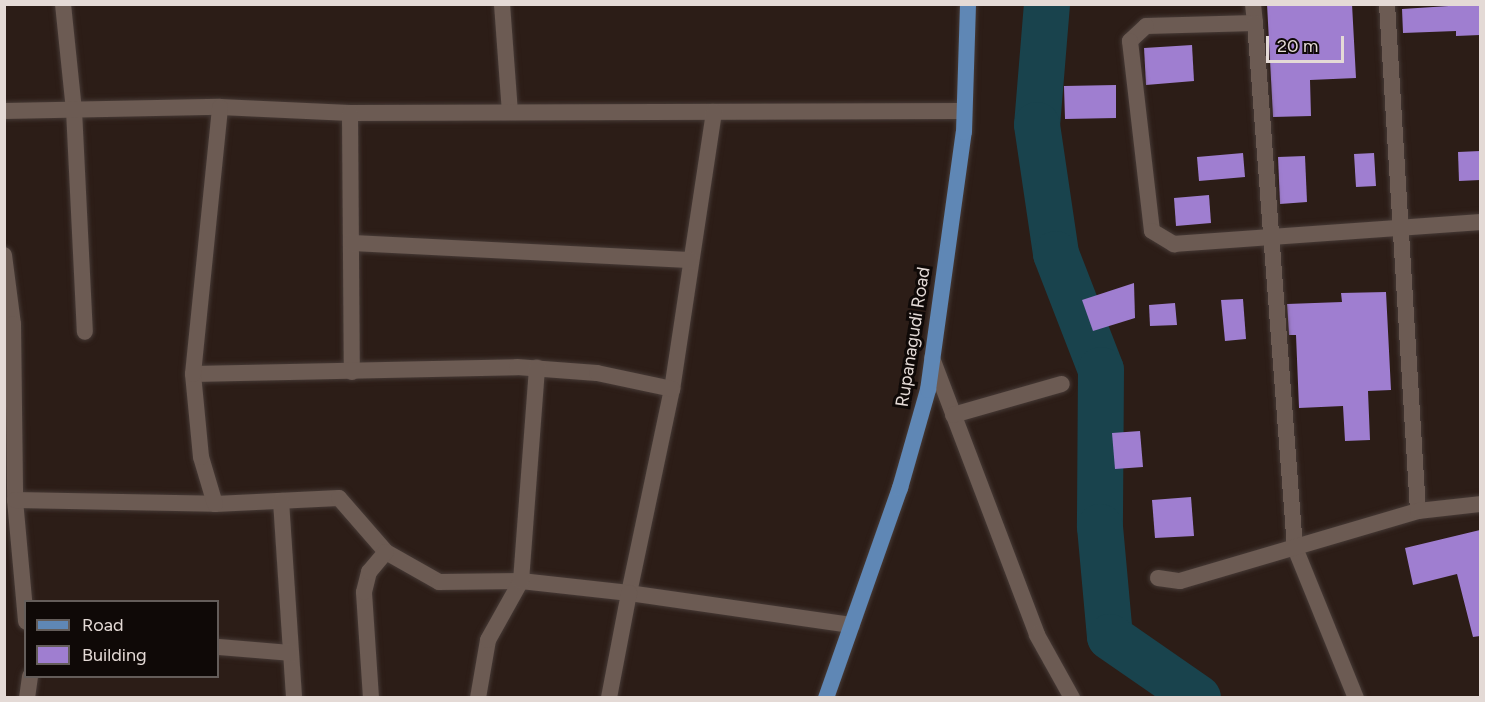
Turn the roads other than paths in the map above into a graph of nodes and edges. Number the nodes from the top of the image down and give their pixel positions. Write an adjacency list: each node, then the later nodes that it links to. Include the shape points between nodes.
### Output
1 (63, 4): 8 (street)
2 (502, 4): 12 (street)
3 (968, 4): 10 (main road, Rupanagudi Road)
4 (1253, 4): 6 (street)
5 (1387, 4): 15 (street)
6 (1255, 23): 16 (street); 16 (street, via 1146,26 1130,41 1152,231 1174,244)
7 (220, 108): 8 (street); 11 (street); 24 (street)
8 (74, 110): 9 (street); 20 (street)
9 (4, 111)
10 (964, 111): 13 (street); 21 (main road, Rupanagudi Road)
11 (350, 112): 12 (street); 17 (street)
12 (510, 112): 13 (street)
13 (714, 112): 19 (street)
14 (1480, 222): 15 (street)
15 (1398, 226): 16 (street); 32 (street)
16 (1271, 233): 33 (street)
17 (351, 243): 19 (street); 23 (street)
18 (5, 256): 28 (street, via 13,324)
19 (691, 260): 26 (street)
20 (86, 332)
21 (932, 358): 27 (street); 39 (main road, Rupanagudi Road, via 900,488)
22 (537, 368): 23 (street); 26 (street, via 597,373); 36 (street)
23 (352, 372): 24 (street)
24 (194, 374): 30 (street, via 201,457)
25 (1062, 384): 27 (street)
26 (672, 389): 37 (street)
27 (953, 415): 49 (street, via 1037,635)
28 (15, 500): 30 (street); 38 (street)
29 (281, 501): 30 (street); 34 (street, via 339,498); 41 (street)
30 (215, 504)
31 (1480, 504): 32 (street)
32 (1418, 512): 33 (street)
33 (1295, 548): 35 (street, via 1180,581); 50 (street)
34 (386, 552): 36 (street, via 439,582); 45 (street, via 369,572 364,592)
35 (1158, 578)
36 (521, 581): 37 (street); 46 (street, via 488,640)
37 (629, 593): 39 (street); 47 (street)
38 (24, 600)
39 (852, 625): 48 (main road, Rupanagudi Road)
40 (219, 647): 41 (street)
41 (291, 653): 44 (street)
42 (30, 678): 43 (street)
43 (27, 698)
44 (294, 698)
45 (371, 698)
46 (478, 698)
47 (609, 698)
48 (826, 698)
49 (1072, 698)
50 (1356, 698)

